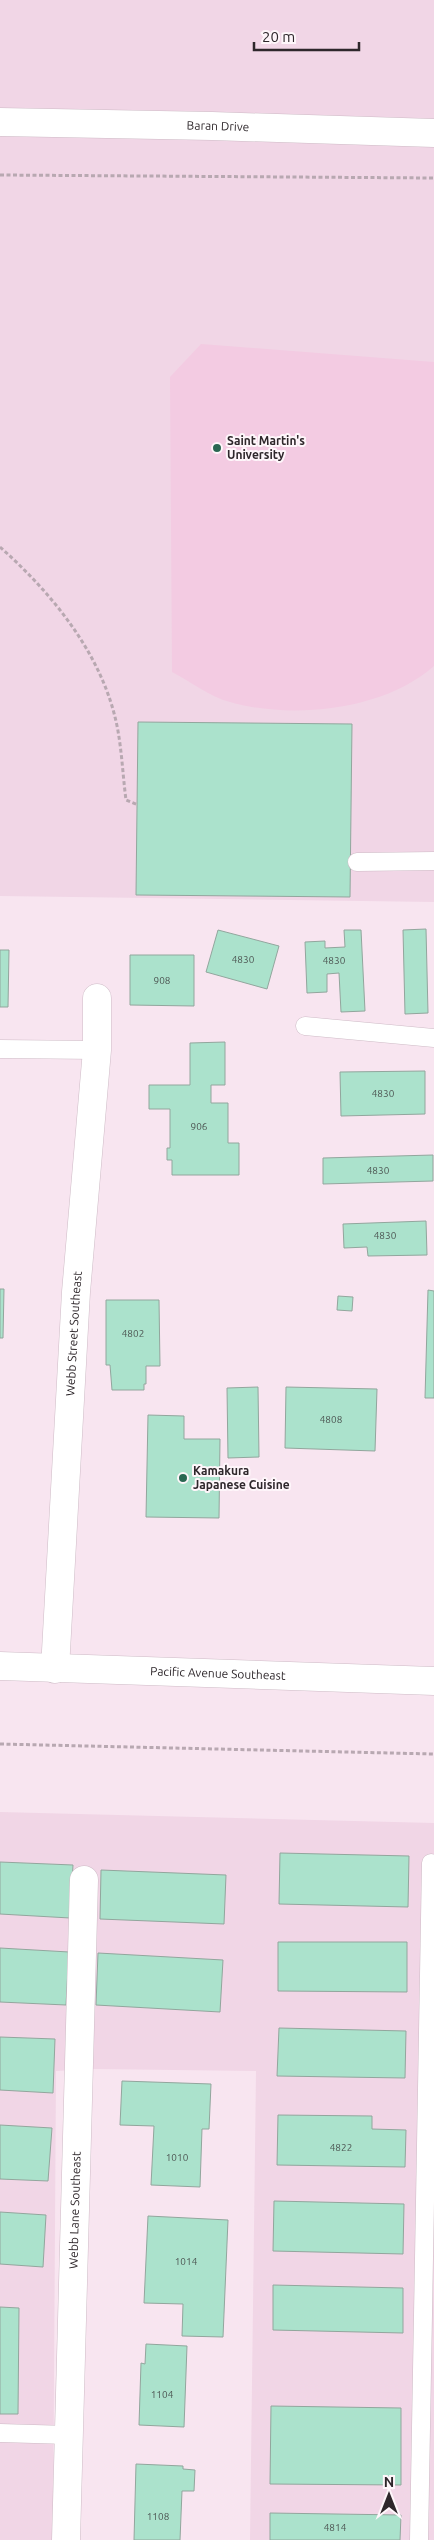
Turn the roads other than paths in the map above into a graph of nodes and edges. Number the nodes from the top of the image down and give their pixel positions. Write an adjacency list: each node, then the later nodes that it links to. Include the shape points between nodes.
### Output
1 (0, 122): 2 (street, Baran Drive)
2 (434, 133)
3 (434, 861): 4 (lane)
4 (357, 862)
5 (97, 998): 9 (street, Webb Street Southeast)
6 (305, 1026): 7 (lane)
7 (434, 1038)
8 (0, 1048): 9 (lane)
9 (97, 1050): 11 (street, Webb Street Southeast, via 76,1292)
10 (0, 1666): 11 (street, Pacific Avenue Southeast)
11 (55, 1669): 12 (street, Pacific Avenue Southeast)
12 (434, 1681)
13 (431, 1863): 18 (lane)
14 (84, 1880): 16 (street, Webb Lane Southeast)
15 (0, 2434): 16 (lane)
16 (68, 2435): 17 (street, Webb Lane Southeast)
17 (66, 2540)
18 (419, 2540)

